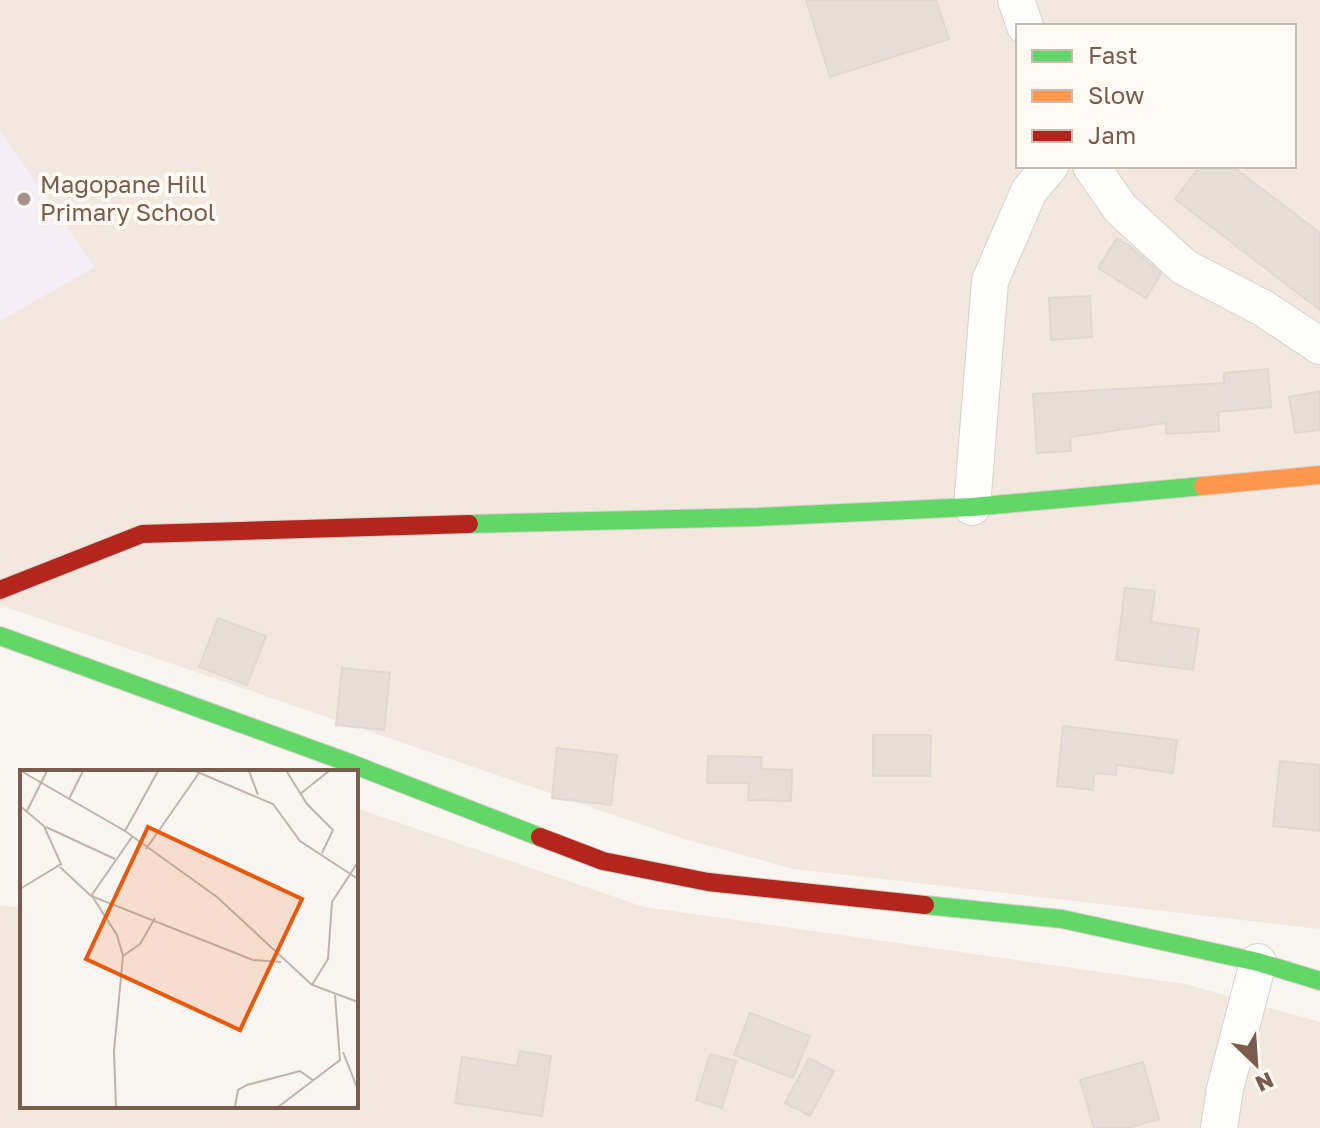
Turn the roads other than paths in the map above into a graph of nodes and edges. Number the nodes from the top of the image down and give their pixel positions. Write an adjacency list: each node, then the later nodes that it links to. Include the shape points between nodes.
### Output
1 (1016, 0): 2 (street)
2 (1024, 24)
3 (1048, 168): 7 (street, via 1029,191 990,281)
4 (1092, 168): 5 (street, via 1120,208 1184,267 1263,308)
5 (1320, 346)
6 (1320, 475): 7 (street)
7 (972, 507): 8 (street, via 142,534)
8 (0, 590)
9 (0, 636): 10 (street, via 603,861 708,882 1062,919)
10 (1258, 962): 11 (street); 12 (street)
11 (1320, 981)
12 (1219, 1128)

